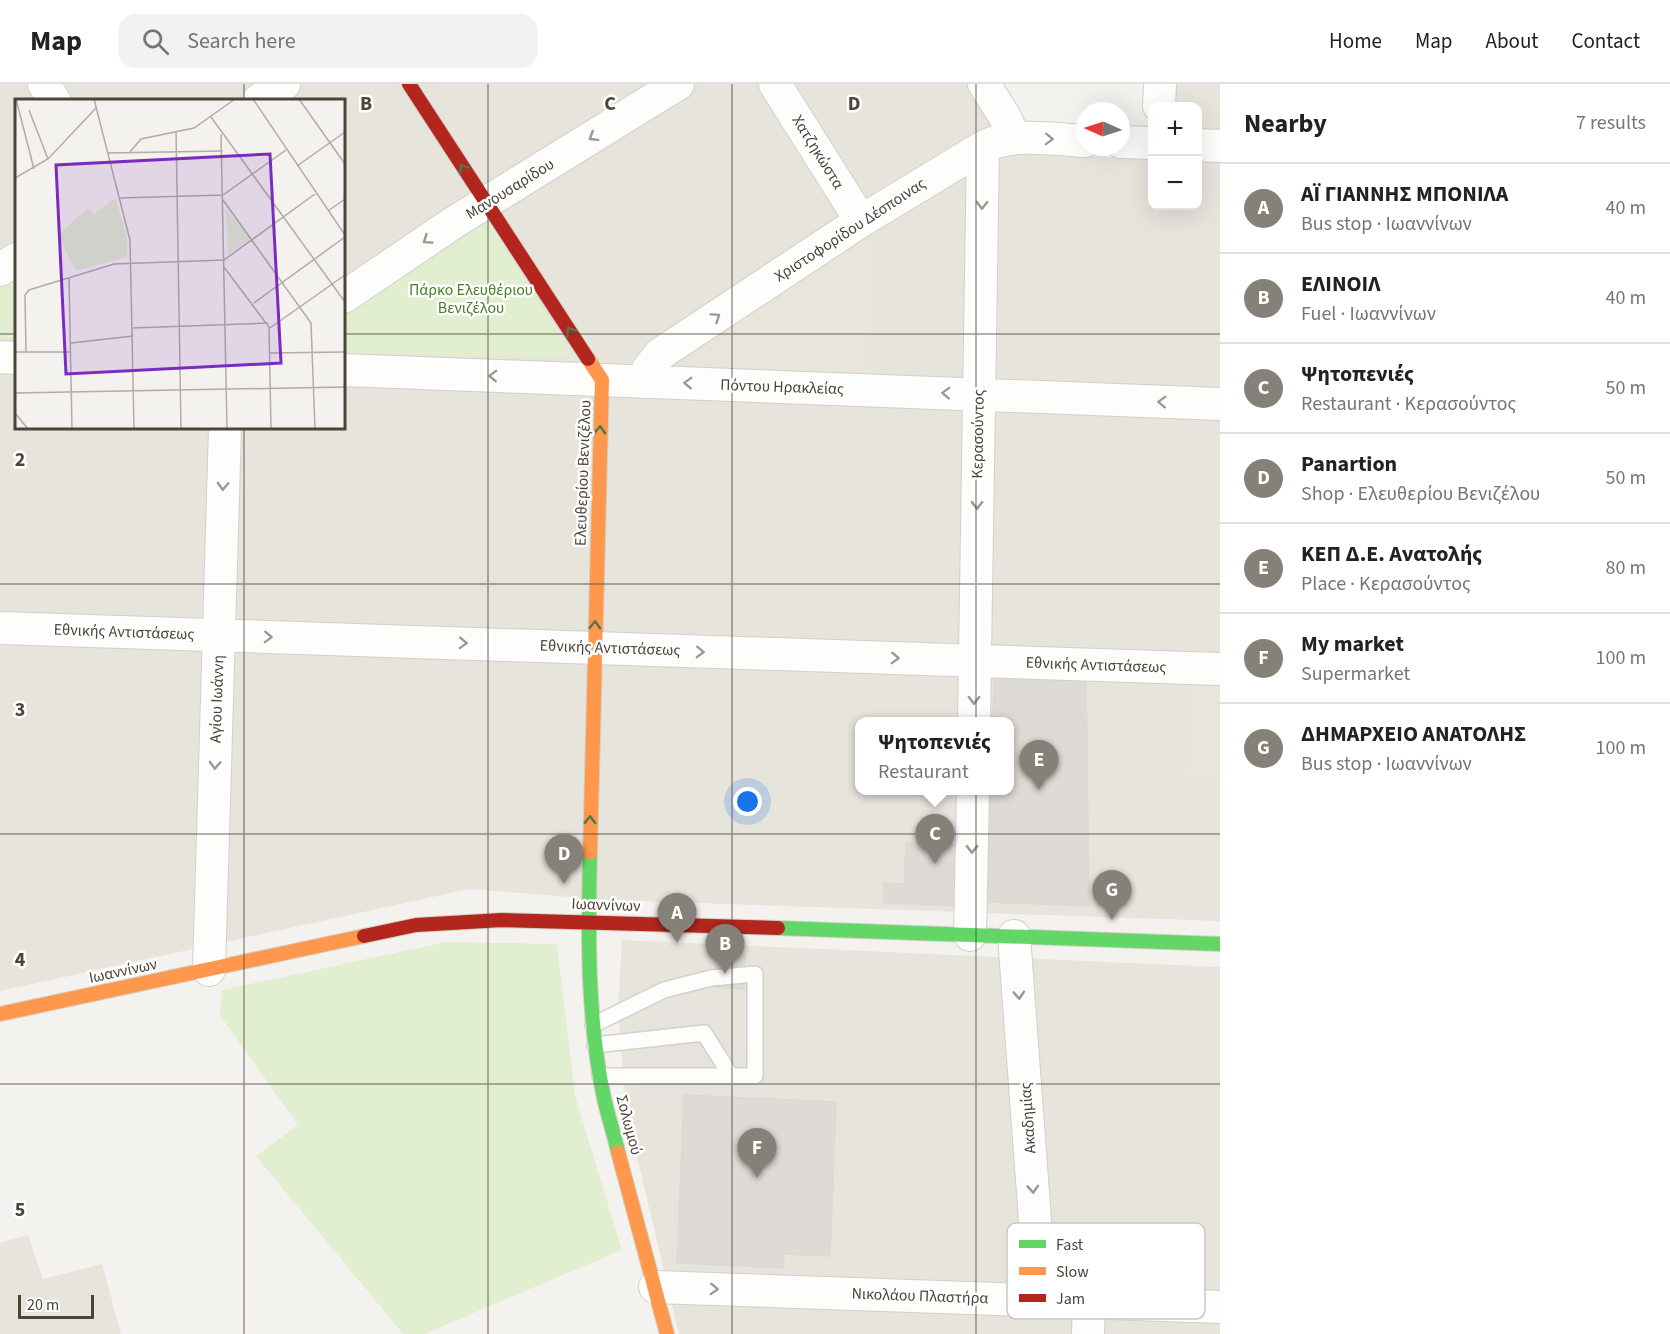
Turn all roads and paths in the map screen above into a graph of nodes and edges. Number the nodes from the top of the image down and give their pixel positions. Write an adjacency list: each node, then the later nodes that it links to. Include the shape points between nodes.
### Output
1 (44, 84): 8 (street)
2 (284, 84): 9 (street)
3 (409, 84): 18 (street, Ελευθερίου Βενιζέλου, one-way to 3)
4 (678, 84): 18 (street, Μανουσαρίδου, one-way to 18)
5 (775, 84): 19 (street, Χατζηκώστα)
6 (984, 84): 11 (street)
7 (1160, 84): 10 (street)
8 (53, 99)
9 (261, 99)
10 (1159, 102)
11 (1014, 137): 12 (street, Χριστοφορίδου Δέσποινας, one-way to 12); 17 (street, Χριστοφορίδου Δέσποινας)
12 (1076, 140)
13 (1130, 142): 14 (street)
14 (1148, 143)
15 (1202, 145): 16 (street)
16 (1220, 146)
17 (983, 147): 19 (street, Χριστοφορίδου Δέσποινας); 28 (street, Κερασούντος, one-way to 28)
18 (487, 204): 22 (street, Μανουσαρίδου, one-way to 22); 26 (street, Ελευθερίου Βενιζέλου, one-way to 18)
19 (861, 221): 27 (street, Χριστοφορίδου Δέσποινας, one-way to 19, via 660,354)
20 (15, 260): 21 (street)
21 (0, 270)
22 (345, 296)
23 (0, 357): 24 (street)
24 (15, 358)
25 (345, 370): 26 (street, Πόντου Ηρακλείας, one-way to 25)
26 (602, 380): 27 (street, Πόντου Ηρακλείας); 33 (street, Ελευθερίου Βενιζέλου, one-way to 26)
27 (642, 382): 28 (street, Πόντου Ηρακλείας, one-way to 27)
28 (979, 395): 29 (street, Πόντου Ηρακλείας, one-way to 28); 34 (street, Κερασούντος, one-way to 34)
29 (1220, 404)
30 (225, 429): 32 (street, Αγίου Ιωάννη, one-way to 32)
31 (0, 628): 32 (street, Εθνικής Αντιστάσεως)
32 (219, 635): 33 (street, Εθνικής Αντιστάσεως, one-way to 33); 42 (street, Αγίου Ιωάννη, one-way to 42)
33 (595, 648): 34 (street, Εθνικής Αντιστάσεως, one-way to 34); 38 (street, Ελευθερίου Βενιζέλου, one-way to 33)
34 (975, 661): 35 (street, Εθνικής Αντιστάσεως); 36 (street, Κερασούντος, one-way to 36)
35 (1220, 669)
36 (974, 717)
37 (973, 795): 39 (street, one-way to 39)
38 (588, 921): 39 (street, Ιωαννίνων); 42 (street, Ιωαννίνων, via 515,918 416,925); 44 (street, Σολωμού)
39 (970, 935): 40 (street, Ιωαννίνων)
40 (1014, 936): 41 (street, Ιωαννίνων); 48 (street, Ακαδημίας, one-way to 48)
41 (1220, 944)
42 (209, 970): 43 (street, Ιωαννίνων)
43 (0, 1014)
44 (593, 1025): 45 (street, Σολωμού); 47 (lane, via 664,990 711,978 755,974 754,1076)
45 (595, 1045): 46 (street, Σολωμού); 47 (lane, via 704,1033)
46 (600, 1076): 47 (lane); 49 (street, Σολωμού)
47 (731, 1076)
48 (1035, 1223)
49 (655, 1287): 50 (street, Νικολάου Πλαστήρα, one-way to 50); 54 (street, Σολωμού)
50 (1007, 1300)
51 (1205, 1306): 52 (street, Νικολάου Πλαστήρα)
52 (1220, 1307)
53 (1088, 1319): 55 (street)
54 (667, 1334)
55 (1088, 1334)

